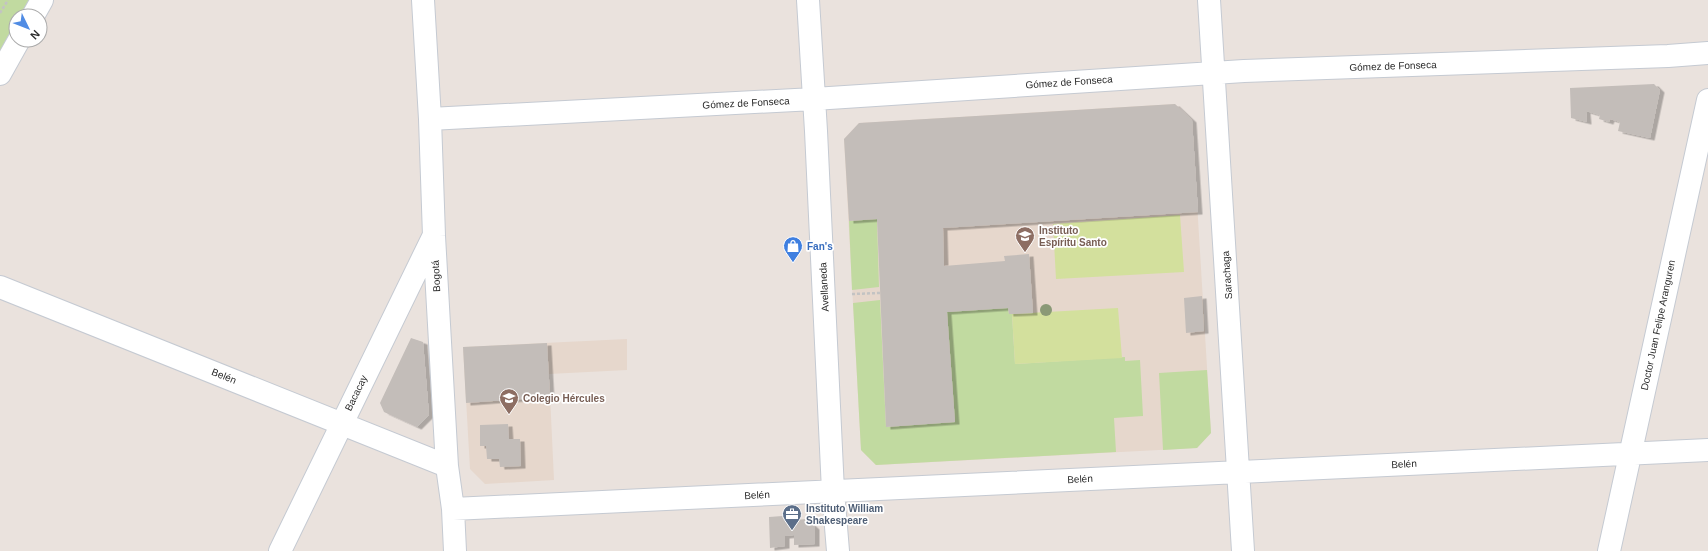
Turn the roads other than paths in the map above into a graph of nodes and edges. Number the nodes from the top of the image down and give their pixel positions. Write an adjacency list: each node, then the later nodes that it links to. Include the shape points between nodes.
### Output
1 (423, 0): 10 (street, Bogotá)
2 (808, 0): 8 (street, Avellaneda)
3 (1210, 0): 7 (street, Sarachaga)
4 (15, 48): 6 (street)
5 (1708, 53): 7 (street, Gómez de Fonseca)
6 (0, 74)
7 (1214, 74): 8 (street, Gómez de Fonseca); 17 (street, Sarachaga)
8 (814, 99): 10 (street, Gómez de Fonseca); 18 (street, Avellaneda)
9 (1708, 100): 15 (street, Doctor Juan Felipe Aranguren)
10 (430, 119): 11 (street, Bogotá)
11 (434, 236): 13 (street, Bacacay); 16 (street, Bogotá)
12 (0, 287): 13 (street, Belén)
13 (342, 423): 16 (street, Belén); 20 (street, Bacacay)
14 (1708, 450): 15 (street, Belén)
15 (1630, 453): 17 (street, Belén); 24 (street, Doctor Juan Felipe Aranguren)
16 (447, 466): 19 (street, Bogotá)
17 (1239, 472): 18 (street, Belén); 23 (street, Sarachaga)
18 (833, 491): 19 (street, Belén); 22 (street, Avellaneda)
19 (453, 509): 21 (street, Bogotá)
20 (280, 551)
21 (455, 551)
22 (838, 551)
23 (1243, 551)
24 (1609, 551)

